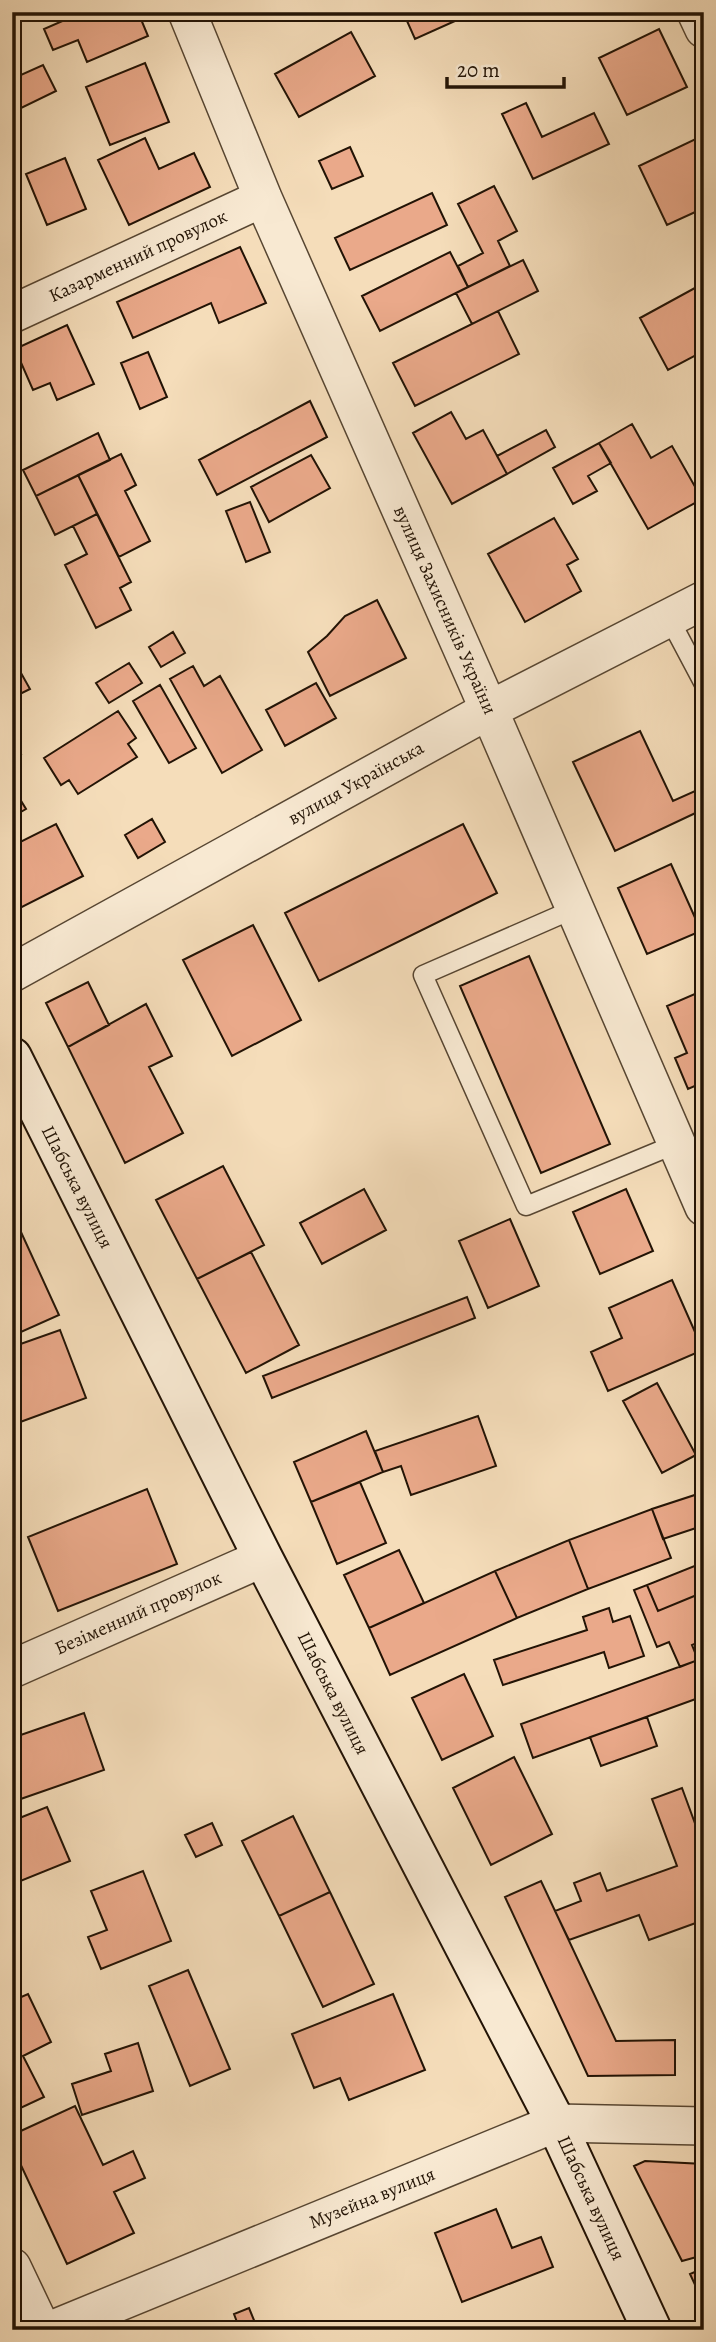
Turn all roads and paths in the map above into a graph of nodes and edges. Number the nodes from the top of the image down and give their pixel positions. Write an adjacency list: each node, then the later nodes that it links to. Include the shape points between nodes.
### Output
1 (187, 12): 4 (street, вулиця Захисників України)
2 (696, 12): 3 (street)
3 (704, 29)
4 (263, 198): 5 (street, Казарменний провулок); 9 (street, вулиця Захисників України)
5 (12, 314)
6 (704, 600): 7 (street, вулиця Українська)
7 (669, 618): 8 (lane); 9 (street, вулиця Українська)
8 (704, 684)
9 (489, 710): 10 (street, вулиця Захисників України); 11 (street, вулиця Українська)
10 (575, 909): 13 (street, вулиця Захисників України); 13 (lane, via 423,975 526,1206)
11 (12, 973)
12 (12, 1057): 15 (main road, Шабська вулиця)
13 (676, 1144): 14 (street, вулиця Захисників України)
14 (704, 1207)
15 (263, 1558): 16 (street, Безіменний провулок); 17 (main road, Шабська вулиця)
16 (12, 1669)
17 (556, 2123): 18 (street, Музейна вулиця); 21 (street, Музейна вулиця); 22 (main road, Шабська вулиця)
18 (704, 2126)
19 (12, 2267): 20 (street)
20 (42, 2330)
21 (51, 2330)
22 (652, 2330)

